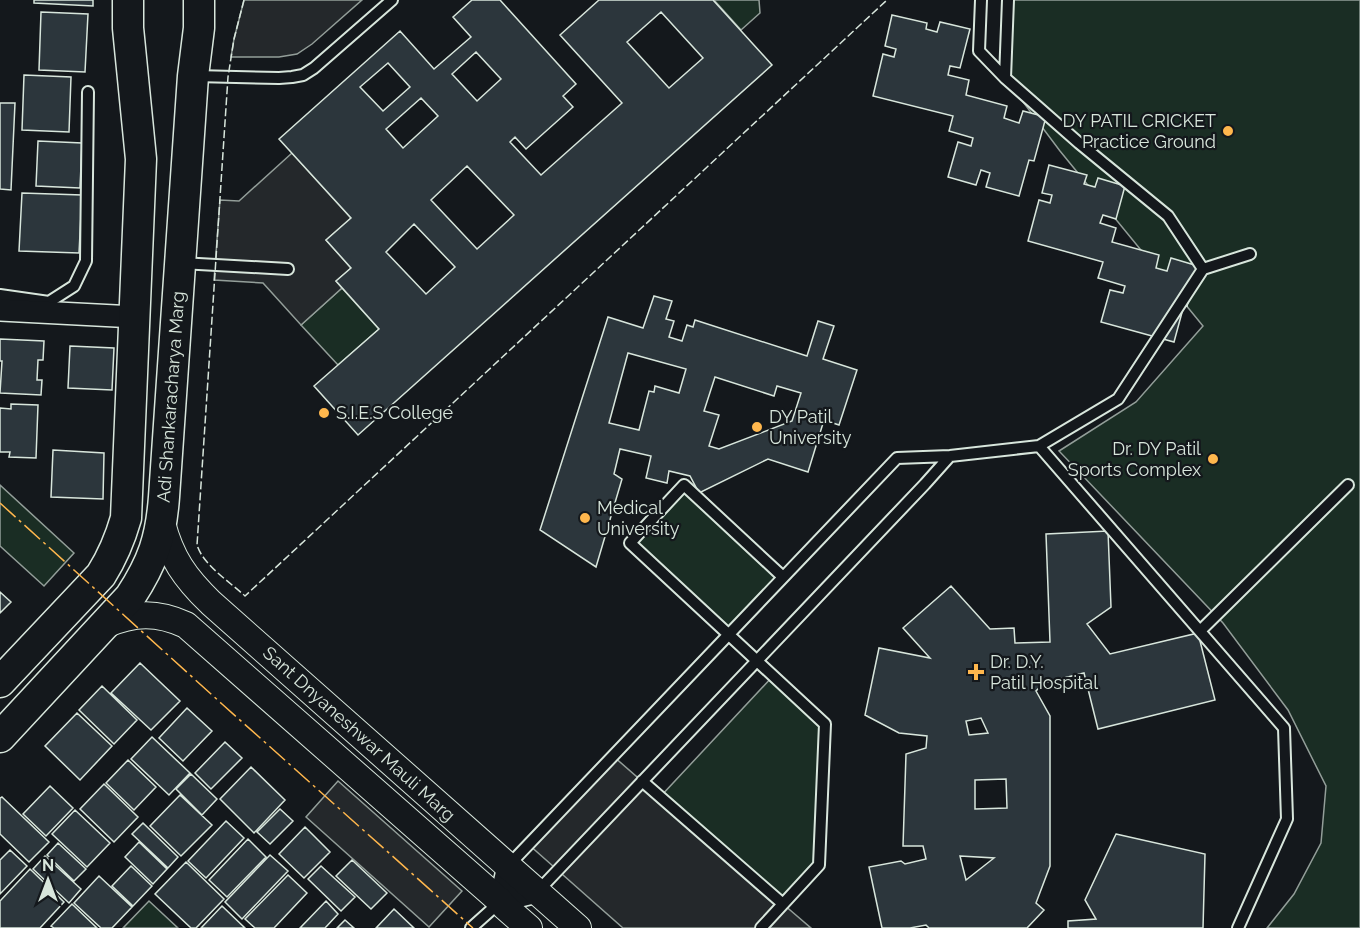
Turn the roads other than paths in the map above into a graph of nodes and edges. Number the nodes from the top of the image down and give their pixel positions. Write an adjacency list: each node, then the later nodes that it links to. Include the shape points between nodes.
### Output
1 (128, 0): 15 (main road, Adi Shankaracharya Marg, via 141,159)
2 (199, 0): 6 (main road, Adi Shankaracharya Marg)
3 (392, 0): 6 (lane, via 303,75)
4 (981, 0): 7 (lane, via 979,51)
5 (1008, 0): 7 (lane)
6 (193, 76): 10 (main road, Adi Shankaracharya Marg)
7 (1005, 78): 12 (lane, via 1168,216)
8 (88, 92): 13 (lane, via 86,261 81,273 74,286 49,302)
9 (1250, 254): 12 (lane)
10 (180, 263): 11 (lane); 19 (main road, Adi Shankaracharya Marg)
11 (288, 269)
12 (1203, 269): 16 (lane, via 1118,399)
13 (0, 295)
14 (0, 310): 15 (street)
15 (135, 317): 25 (main road, Adi Shankaracharya Marg, via 128,494 120,539 101,575)
16 (1039, 446): 17 (lane); 22 (lane)
17 (950, 456): 20 (lane, via 897,458); 24 (lane)
18 (1348, 485): 22 (lane)
19 (162, 523): 21 (main road, Adi Shankaracharya Marg, via 144,576); 28 (street, Sant Dnyaneshwar Mauli Marg, via 172,553 206,598)
20 (783, 577): 23 (lane); 23 (lane, via 684,485 630,543)
21 (105, 625): 26 (main road, Adi Shankaracharya Marg); 30 (street, Sant Dnyaneshwar Mauli Marg, via 149,615 186,625)
22 (1200, 631): 36 (lane, via 1284,728 1287,819)
23 (728, 634): 24 (lane); 28 (lane)
24 (757, 661): 27 (lane); 31 (lane, via 825,724 819,865)
25 (0, 682)
26 (0, 737)
27 (642, 781): 29 (lane); 31 (lane)
28 (508, 866): 29 (street, Sant Dnyaneshwar Mauli Marg); 30 (street)
29 (537, 892): 30 (street); 34 (street, Sant Dnyaneshwar Mauli Marg)
30 (500, 901): 32 (lane); 33 (street, Sant Dnyaneshwar Mauli Marg)
31 (783, 904): 35 (lane)
32 (471, 928)
33 (529, 928)
34 (578, 928)
35 (761, 928)
36 (1238, 928)

